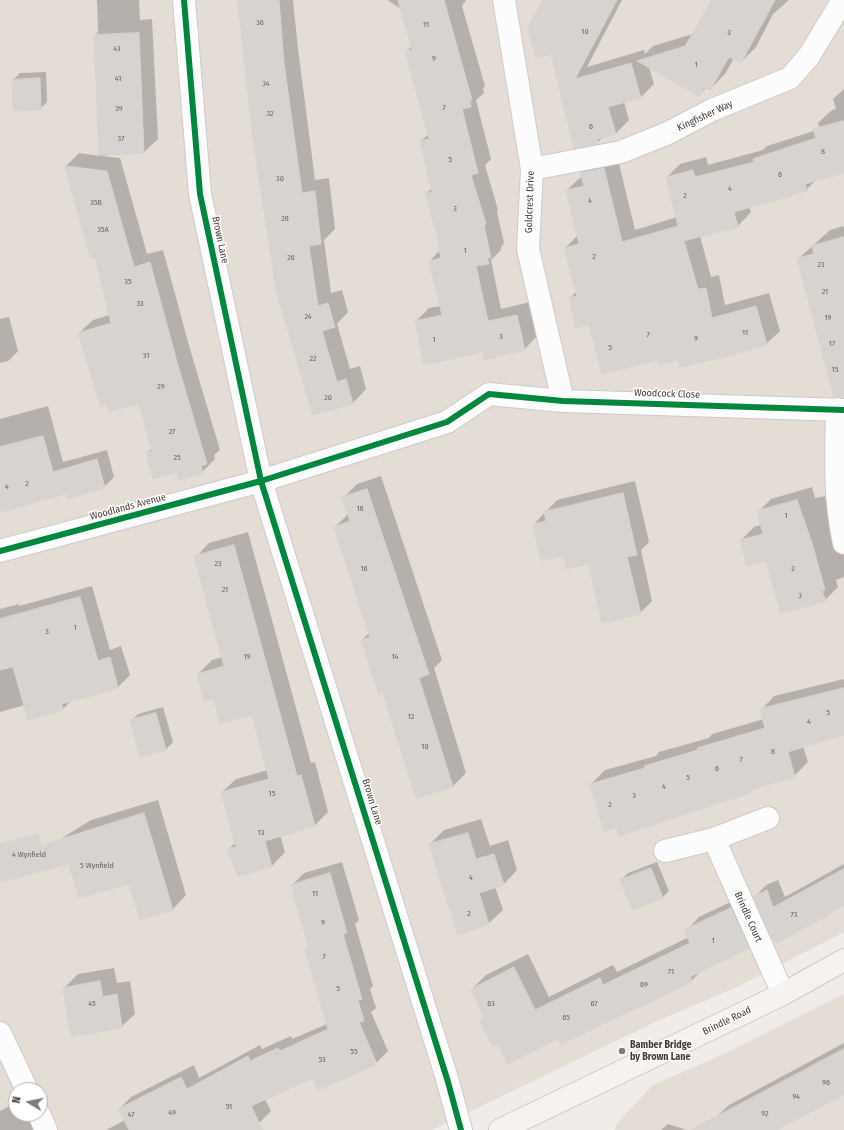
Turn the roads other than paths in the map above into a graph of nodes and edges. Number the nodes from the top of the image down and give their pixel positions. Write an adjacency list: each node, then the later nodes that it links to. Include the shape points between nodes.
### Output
1 (184, 0): 7 (street, Brown Lane, via 200,194)
2 (504, 0): 4 (street, Goldcrest Drive)
3 (842, 4): 4 (street, Kingfisher Way, via 809,56 790,78 621,152)
4 (532, 169): 5 (street, Goldcrest Drive, via 528,249)
5 (563, 401): 6 (street, Woodcock Close); 7 (street, Woodcock Close, via 489,394 447,422)
6 (840, 409): 8 (street, via 835,479 838,516)
7 (261, 481): 9 (street, Woodlands Avenue); 18 (street, Brown Lane, via 446,1074)
8 (844, 543)
9 (0, 551)
10 (768, 818): 11 (street)
11 (714, 839): 12 (street); 14 (street, Brindle Court)
12 (665, 851)
13 (844, 960): 14 (street, Brindle Road)
14 (783, 994): 17 (street, Brindle Road)
15 (0, 1033): 16 (street)
16 (23, 1082)
17 (506, 1129)
18 (461, 1130)

